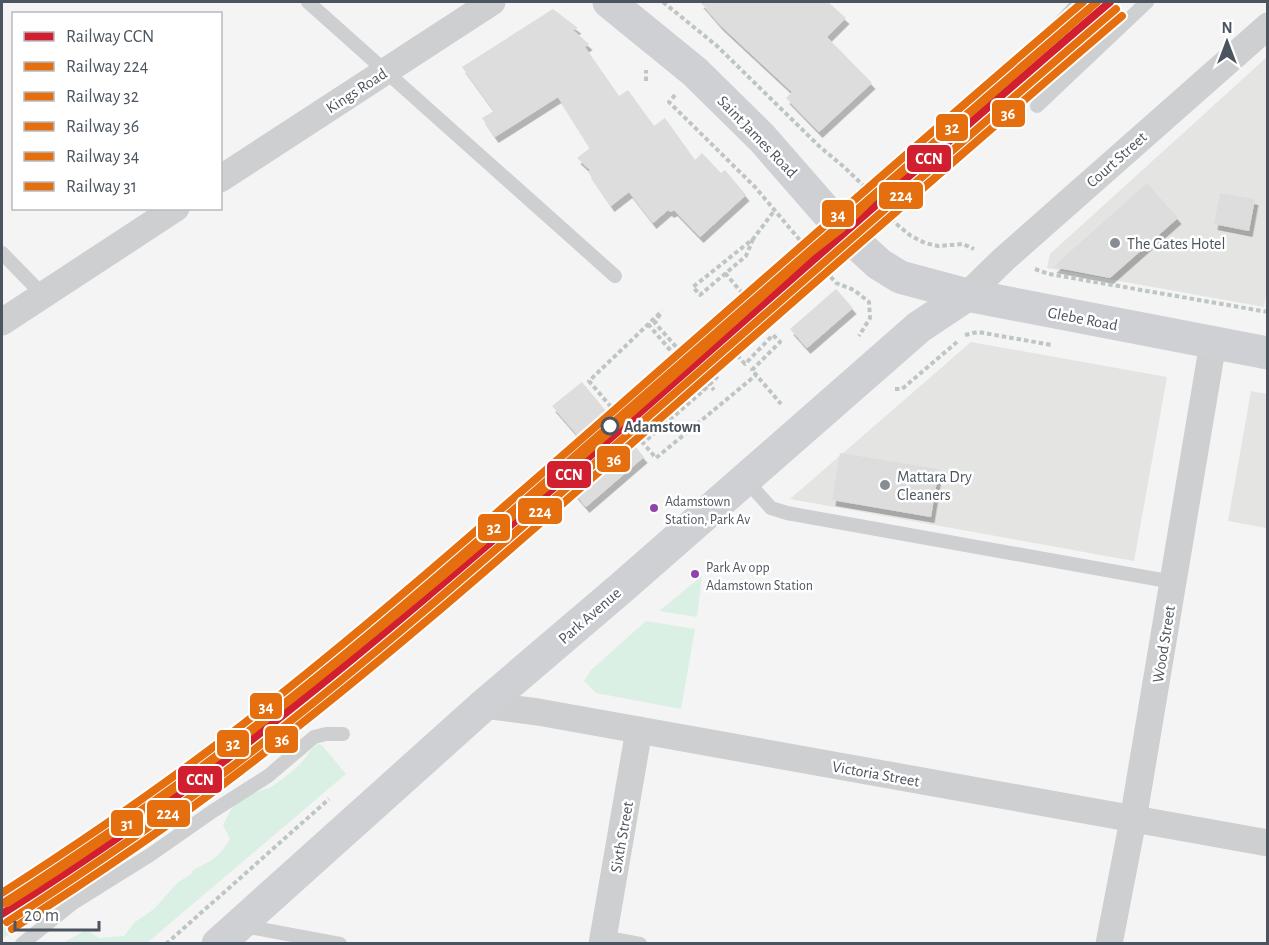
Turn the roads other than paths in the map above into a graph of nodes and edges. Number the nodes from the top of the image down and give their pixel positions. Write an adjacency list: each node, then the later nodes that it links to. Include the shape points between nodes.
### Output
1 (308, 2): 6 (lane)
2 (492, 2): 6 (street, Kings Road)
3 (609, 2): 12 (main road, Saint James Road, via 694,72 762,138 845,233)
4 (1147, 2): 7 (lane)
5 (1268, 26): 14 (street, Court Street)
6 (386, 71): 8 (street, Kings Road); 11 (lane)
7 (1037, 106)
8 (222, 178)
9 (173, 210): 13 (street)
10 (2, 253): 13 (lane)
11 (615, 276)
12 (900, 277): 14 (main road, Glebe Road)
13 (43, 295): 15 (street)
14 (967, 295): 16 (main road, Glebe Road); 18 (main road, Park Avenue, via 919,327)
15 (2, 322)
16 (1213, 343): 17 (main road, Glebe Road); 19 (street, Wood Street)
17 (1268, 353)
18 (745, 479): 19 (lane, via 771,507 787,513); 20 (main road, Park Avenue)
19 (1173, 582): 23 (street, Wood Street)
20 (484, 705): 21 (street, Victoria Street); 25 (main road, Park Avenue)
21 (639, 730): 23 (street, Victoria Street); 26 (street, Sixth Street)
22 (344, 734): 27 (lane, via 314,736 268,776 73,903)
23 (1133, 820): 24 (street, Victoria Street); 31 (street, Wood Street)
24 (1268, 843)
25 (248, 929): 28 (main road, Park Avenue); 29 (lane)
26 (602, 940): 30 (lane)
27 (22, 944)
28 (218, 944)
29 (340, 944)
30 (640, 944)
31 (1109, 944)

